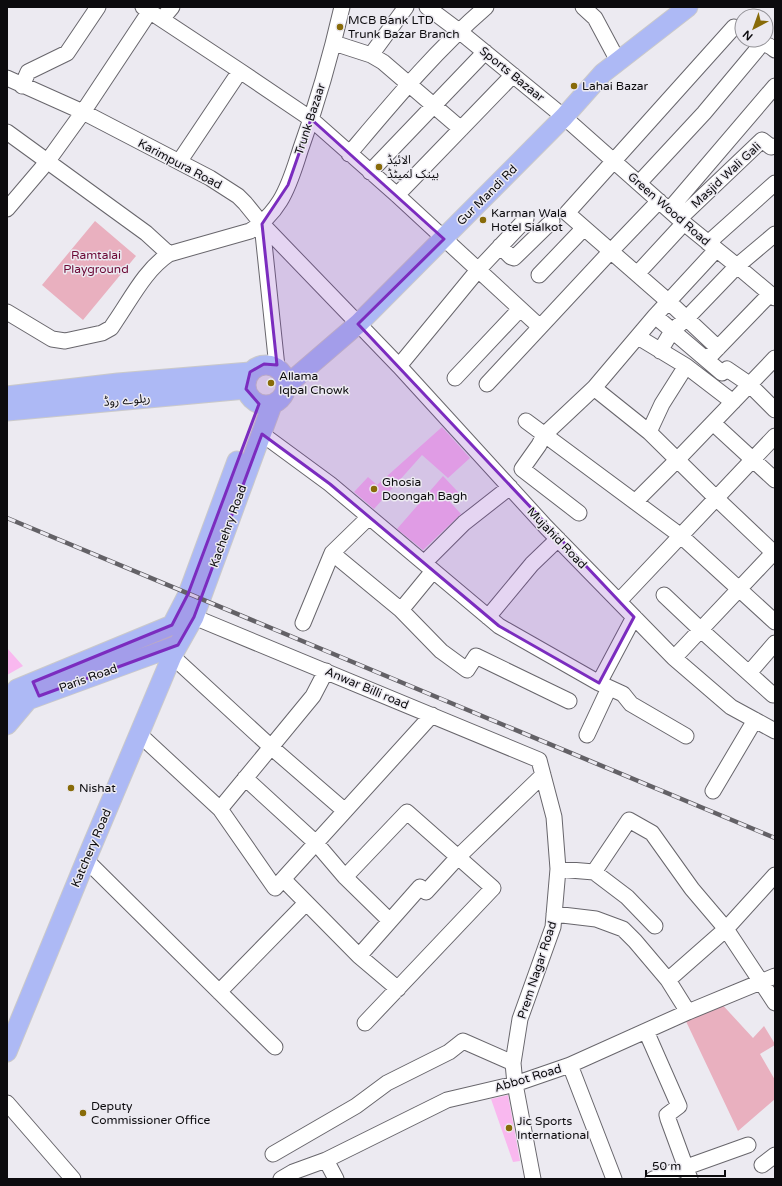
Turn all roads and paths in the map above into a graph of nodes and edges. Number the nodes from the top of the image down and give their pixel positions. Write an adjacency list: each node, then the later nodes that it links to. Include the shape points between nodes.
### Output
1 (98, 7): 21 (street, via 67,54 28,72)
2 (172, 7): 9 (street)
3 (342, 7): 12 (street, Trunk Bazaar)
4 (406, 7): 15 (street)
5 (427, 7): 11 (street, Sports Bazaar)
6 (486, 7): 11 (street)
7 (583, 7): 16 (street, via 595,18)
8 (688, 7): 16 (main road, Gur Mandi Rd)
9 (152, 13): 17 (street); 24 (street)
10 (734, 27): 33 (street)
11 (459, 30): 14 (street, Sports Bazaar); 20 (street)
12 (334, 43): 15 (street); 26 (street, Trunk Bazaar)
13 (775, 50): 35 (street, via 769,45 760,46 704,113)
14 (485, 52): 18 (street, Sports Bazaar); 23 (street)
15 (371, 55): 20 (street)
16 (618, 61): 25 (main road, Gur Mandi Rd, via 603,73)
17 (240, 71): 26 (street); 32 (street)
18 (513, 75): 25 (street, Sports Bazaar); 27 (street)
19 (7, 78): 21 (street, Karimpura Road)
20 (408, 84): 23 (street); 30 (street)
21 (22, 86): 24 (street, Karimpura Road)
22 (775, 86): 39 (street)
23 (434, 106): 27 (street); 34 (street)
24 (82, 112): 31 (street); 32 (street, Karimpura Road)
25 (564, 117): 33 (street, Green Wood Road); 45 (main road, Gur Mandi Rd)
26 (311, 119): 30 (street); 42 (street, Trunk Bazaar, via 288,185 280,201)
27 (460, 129): 37 (street)
28 (7, 132): 31 (street)
29 (775, 146): 39 (street, Masjid Wali Gali, via 771,147 762,140)
30 (349, 154): 34 (street)
31 (47, 162): 38 (street); 49 (street, via 146,233)
32 (179, 162): 42 (street, Karimpura Road, via 238,196)
33 (614, 162): 35 (street, Green Wood Road); 43 (street, via 567,213)
34 (370, 172): 37 (street)
35 (639, 183): 39 (street, Green Wood Road)
36 (775, 183): 47 (street)
37 (397, 195): 45 (street)
38 (7, 209)
39 (673, 213): 47 (street, Green Wood Road); 48 (street); 52 (street)
40 (526, 219): 46 (street)
41 (552, 221): 46 (street, via 514,258)
42 (262, 224): 49 (street, via 250,231); 60 (street, Karimpura Road); 70 (street)
43 (584, 228): 48 (street); 53 (street)
44 (775, 234): 50 (street)
45 (444, 239): 51 (street); 60 (main road, Gur Mandi Rd)
46 (500, 246): 51 (street)
47 (712, 247): 50 (street, Green Wood Road); 55 (street)
48 (611, 251): 52 (street); 61 (street)
49 (169, 254): 57 (street, via 151,270 111,328 102,333 65,341 52,339)
50 (737, 266): 54 (street, Green Wood Road); 59 (street)
51 (478, 270): 56 (street); 68 (street)
52 (637, 274): 55 (street)
53 (539, 275)
54 (771, 291): 64 (street)
55 (668, 302): 58 (street); 59 (street)
56 (520, 309): 61 (street); 71 (street)
57 (7, 312)
58 (655, 316): 62 (street); 63 (street)
59 (686, 318): 62 (street); 64 (street)
60 (359, 323): 68 (street, Mujahid Road); 75 (main road, Gur Mandi Rd)
61 (540, 327): 73 (street)
62 (672, 331): 65 (street); 67 (street)
63 (638, 337): 65 (street); 76 (street)
64 (718, 348): 67 (street)
65 (660, 350): 69 (street)
66 (775, 358): 74 (street)
67 (706, 360): 74 (street, via 722,373 727,369)
68 (399, 366): 91 (street, Mujahid Road)
69 (686, 366): 78 (street); 84 (street, via 662,404)
70 (277, 367): 72 (main road, via 264,364 257,366); 75 (main road)
71 (456, 378)
72 (248, 381): 77 (main road, via 118,383); 79 (main road, via 249,396); 81 (main road, ریلوے روڈ)
73 (487, 384)
74 (749, 384): 78 (street); 80 (street)
75 (287, 385): 79 (main road, via 283,397)
76 (594, 388): 84 (street); 86 (street)
77 (7, 396)
78 (733, 402): 83 (street)
79 (265, 404): 85 (main road, Kachehry Road); 110 (main road, Kachehry Road, via 188,594)
80 (775, 410)
81 (7, 411)
82 (526, 421): 86 (street)
83 (713, 423): 88 (street); 89 (street)
84 (649, 432): 88 (street)
85 (262, 434): 95 (street, via 330,484); 104 (main road, Kachehry Road)
86 (544, 435): 93 (street); 94 (street, via 522,469)
87 (775, 436): 89 (street)
88 (678, 460): 92 (street); 93 (street)
89 (752, 460): 90 (street); 92 (street)
90 (775, 480)
91 (510, 487): 97 (street, Mujahid Road); 100 (street, via 464,524)
92 (716, 498): 96 (street); 98 (street)
93 (636, 502): 96 (street)
94 (579, 513)
95 (369, 517): 99 (street); 100 (street)
96 (681, 536): 101 (street); 103 (street)
97 (558, 539): 103 (street, Mujahid Road); 106 (street, via 532,564)
98 (774, 552): 101 (street)
99 (332, 553): 105 (street); 108 (street)
100 (429, 567): 105 (street); 106 (street)
101 (739, 590): 109 (street); 111 (street)
102 (664, 595): 111 (street)
103 (619, 601): 107 (street, Mujahid Road)
104 (198, 607): 113 (main road, Kachehry Road); 115 (street, Anwar Billi road)
105 (401, 610): 121 (street, via 441,652 466,670 476,656)
106 (488, 617): 117 (street, via 499,626)
107 (634, 617): 114 (street, Mujahid Road); 117 (street)
108 (304, 622)
109 (775, 622)
110 (172, 625): 118 (main road, Paris Road)
111 (701, 630): 114 (street); 116 (street)
112 (775, 643): 116 (street)
113 (175, 650): 118 (main road, Paris Road); 126 (main road, Katchery Road); 129 (street)
114 (674, 658): 123 (street, Mujahid Road, via 731,707)
115 (326, 671): 122 (street, Anwar Billi road); 129 (street, via 313,696)
116 (749, 673): 119 (street)
117 (604, 686): 127 (street); 128 (street, via 623,694 631,704)
118 (36, 689): 120 (main road, Paris Road, via 17,689); 124 (main road, Paris Road)
119 (773, 695)
120 (7, 701)
121 (569, 702)
122 (432, 715): 130 (street, Anwar Billi road); 135 (street)
123 (756, 720): 125 (street, Mujahid Road); 133 (street)
124 (7, 725)
125 (775, 730)
126 (139, 734): 134 (street); 138 (main road, Katchery Road)
127 (587, 735)
128 (686, 736)
129 (271, 747): 132 (street); 135 (street)
130 (540, 760): 131 (street, Prem Nagar Road)
131 (543, 776): 137 (street); 139 (street, Prem Nagar Road, via 554,817)
132 (245, 778): 134 (street); 136 (street)
133 (713, 792)
134 (220, 809): 142 (street, via 275,888)
135 (344, 811): 136 (street)
136 (316, 843): 141 (street); 142 (street)
137 (458, 857): 141 (street, via 407,812); 146 (street, via 426,892 420,887); 152 (street, via 493,888)
138 (86, 860): 153 (street); 159 (main road, Katchery Road)
139 (558, 869): 140 (street); 145 (street, Prem Nagar Road)
140 (594, 872): 147 (street, via 627,897); 148 (street, via 628,820 652,833 692,889)
141 (345, 877): 146 (street)
142 (283, 879): 144 (street)
143 (772, 883): 148 (street)
144 (306, 902): 149 (street); 153 (street)
145 (554, 914): 151 (street, via 596,919 623,928); 160 (street, Prem Nagar Road, via 553,928 520,1019)
146 (390, 921): 149 (street)
147 (655, 926)
148 (726, 929): 150 (street); 151 (street)
149 (359, 956): 152 (street)
150 (769, 979): 154 (street); 155 (street, Abbot Road)
151 (668, 980): 155 (street)
152 (398, 989): 156 (street)
153 (219, 992): 158 (street)
154 (775, 1003)
155 (688, 1012): 157 (street, Abbot Road)
156 (365, 1023)
157 (646, 1031): 161 (street, Abbot Road); 169 (street, via 679,1106 667,1115)
158 (275, 1047)
159 (7, 1052)
160 (513, 1063): 162 (street, Prem Nagar Road); 165 (street, via 463,1041 449,1052 387,1083 356,1106)
161 (570, 1065): 162 (street, Abbot Road); 174 (street)
162 (515, 1084): 167 (street, Abbot Road, via 447,1100); 173 (street, Prem Nagar Road)
163 (7, 1103): 170 (street)
164 (748, 1145): 169 (street)
165 (273, 1154)
166 (775, 1155): 168 (street)
167 (326, 1160): 171 (street, Abbot Road); 172 (street)
168 (762, 1165)
169 (688, 1173): 175 (street)
170 (73, 1179)
171 (281, 1179)
172 (336, 1179)
173 (533, 1179)
174 (614, 1179)
175 (654, 1179)

